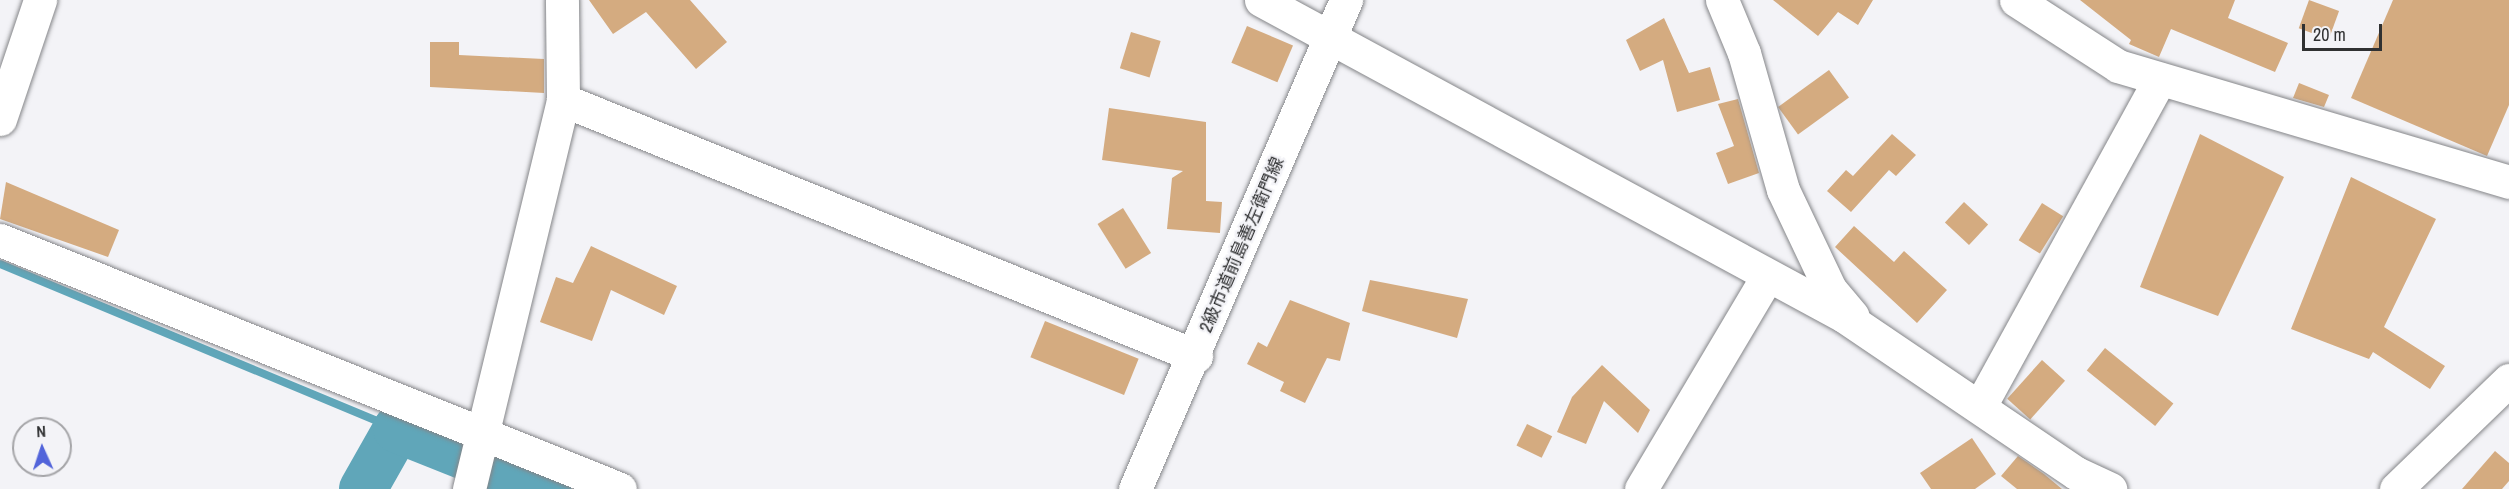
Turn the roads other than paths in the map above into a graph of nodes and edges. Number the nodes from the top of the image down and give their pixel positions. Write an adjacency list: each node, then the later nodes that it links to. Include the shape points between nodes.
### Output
1 (40, 0): 10 (street)
2 (562, 0): 9 (street)
3 (1261, 0): 7 (street)
4 (1346, 0): 7 (street, 2級市道前島善左衛門線)
5 (1722, 0): 14 (street, via 1744,53 1783,190 1830,289)
6 (2016, 0): 8 (street, via 2118,66)
7 (1329, 39): 13 (street); 15 (street, 2級市道前島善左衛門線)
8 (2160, 79): 11 (street); 17 (street)
9 (563, 100): 15 (street); 18 (street)
10 (0, 119)
11 (2509, 183)
12 (0, 240): 18 (street)
13 (1767, 277): 14 (street); 22 (street)
14 (1864, 329): 17 (street)
15 (1196, 356): 21 (street, 2級市道前島善左衛門線)
16 (2509, 380): 24 (street)
17 (1980, 406): 23 (street, via 2076,472)
18 (483, 433): 19 (street); 20 (street)
19 (470, 485)
20 (620, 489)
21 (1135, 489)
22 (1641, 489)
23 (2111, 489)
24 (2396, 489)

